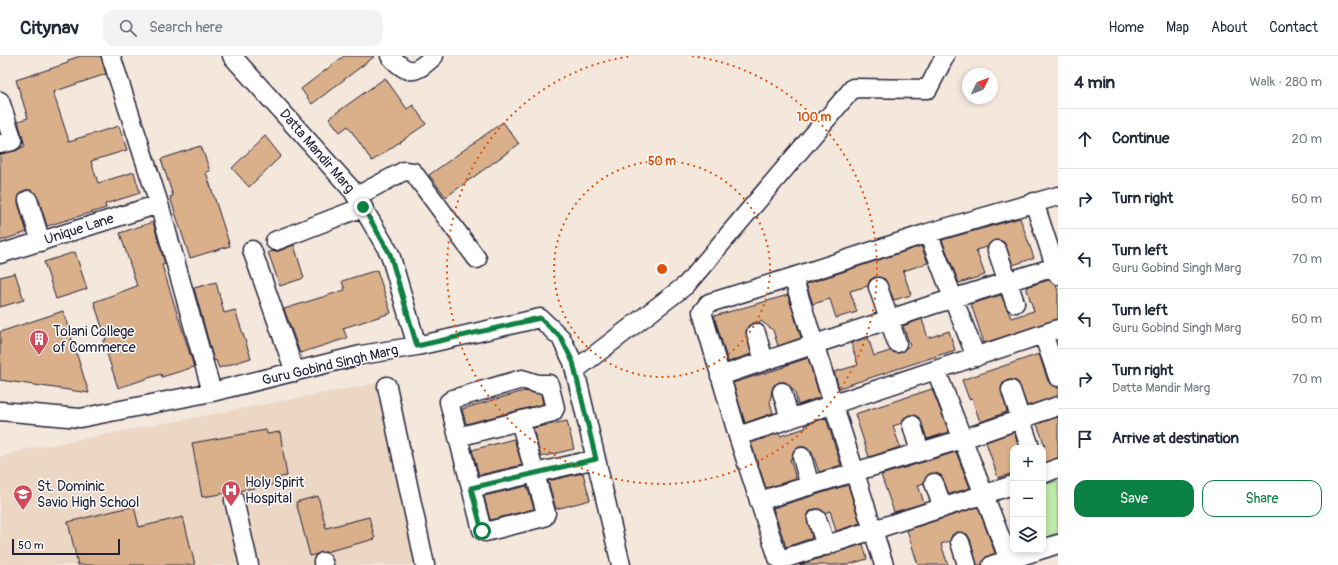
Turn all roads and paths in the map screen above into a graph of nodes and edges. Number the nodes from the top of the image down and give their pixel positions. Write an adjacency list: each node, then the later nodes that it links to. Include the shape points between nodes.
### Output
1 (111, 56): 12 (street)
2 (232, 56): 10 (street, Datta Mandir Marg)
3 (390, 56): 4 (street, via 406,70 413,71 422,68)
4 (434, 56)
5 (945, 56): 34 (street, via 928,89 853,88 686,285)
6 (0, 101): 7 (street, via 13,141)
7 (0, 144)
8 (1058, 196): 11 (street)
9 (28, 200): 15 (street)
10 (359, 201): 13 (street); 19 (street, via 404,172 413,172); 31 (street, Datta Mandir Marg, via 390,254)
11 (1034, 202): 14 (street); 20 (street)
12 (159, 204): 15 (street, Unique Lane); 41 (street)
13 (279, 233)
14 (928, 233): 21 (street); 24 (street)
15 (41, 242): 18 (street, Unique Lane)
16 (252, 250): 36 (street)
17 (997, 250): 22 (street)
18 (0, 254)
19 (477, 259)
20 (1057, 269): 22 (street)
21 (793, 277): 30 (street); 37 (street, via 709,304 704,308 702,316)
22 (1007, 282): 24 (street); 25 (street)
23 (878, 287): 26 (street)
24 (953, 298): 26 (street); 32 (street)
25 (1015, 303)
26 (889, 319): 29 (street); 30 (street)
27 (1050, 332): 32 (street); 38 (street)
28 (756, 333): 33 (street)
29 (897, 343)
30 (815, 344): 33 (street); 43 (street)
31 (417, 346): 34 (street, Guru Gobind Singh Marg, via 540,318 561,338); 36 (street, Guru Gobind Singh Marg, via 361,355)
32 (976, 357): 35 (street)
33 (764, 361): 37 (street)
34 (575, 370): 56 (street, Guru Gobind Singh Marg)
35 (936, 370): 43 (street); 52 (street)
36 (295, 372): 41 (street, Guru Gobind Singh Marg)
37 (720, 376): 50 (street)
38 (1058, 377)
39 (386, 386): 78 (street)
40 (1011, 390): 47 (street)
41 (212, 392): 45 (street, Guru Gobind Singh Marg, via 80,418)
42 (782, 392): 46 (street)
43 (833, 404): 46 (street); 58 (street)
44 (1058, 406): 47 (street)
45 (0, 411)
46 (790, 419): 50 (street)
47 (1021, 419): 52 (street); 53 (street)
48 (520, 421): 51 (street); 51 (street, via 554,411 548,383 538,384 522,379 451,399 449,404); 59 (street)
49 (912, 425): 54 (street)
50 (738, 436): 67 (street)
51 (458, 437): 64 (street)
52 (963, 439): 54 (street); 65 (street)
53 (1029, 444)
54 (920, 452): 58 (street)
55 (802, 457): 62 (street)
56 (596, 459): 59 (street); 79 (street, Guru Gobind Singh Marg)
57 (1058, 468): 60 (street)
58 (854, 472): 62 (street); 70 (street)
59 (535, 473): 64 (street); 64 (street, via 546,517 485,532 482,530)
60 (1046, 473)
61 (934, 483): 68 (street)
62 (810, 486): 67 (street)
63 (1010, 486): 65 (street)
64 (471, 488)
65 (984, 495): 68 (street); 76 (street)
66 (234, 500): 77 (street)
67 (759, 501): 73 (street, via 779,559)
68 (943, 508): 70 (street)
69 (817, 519): 73 (street)
70 (873, 531): 73 (street); 80 (street)
71 (960, 542): 81 (street)
72 (1058, 544): 74 (street)
73 (826, 546)
74 (1046, 548)
75 (1032, 553): 76 (street)
76 (1010, 562): 82 (street)
77 (249, 565)
78 (425, 565)
79 (621, 565)
80 (884, 565)
81 (967, 565)
82 (992, 565)

